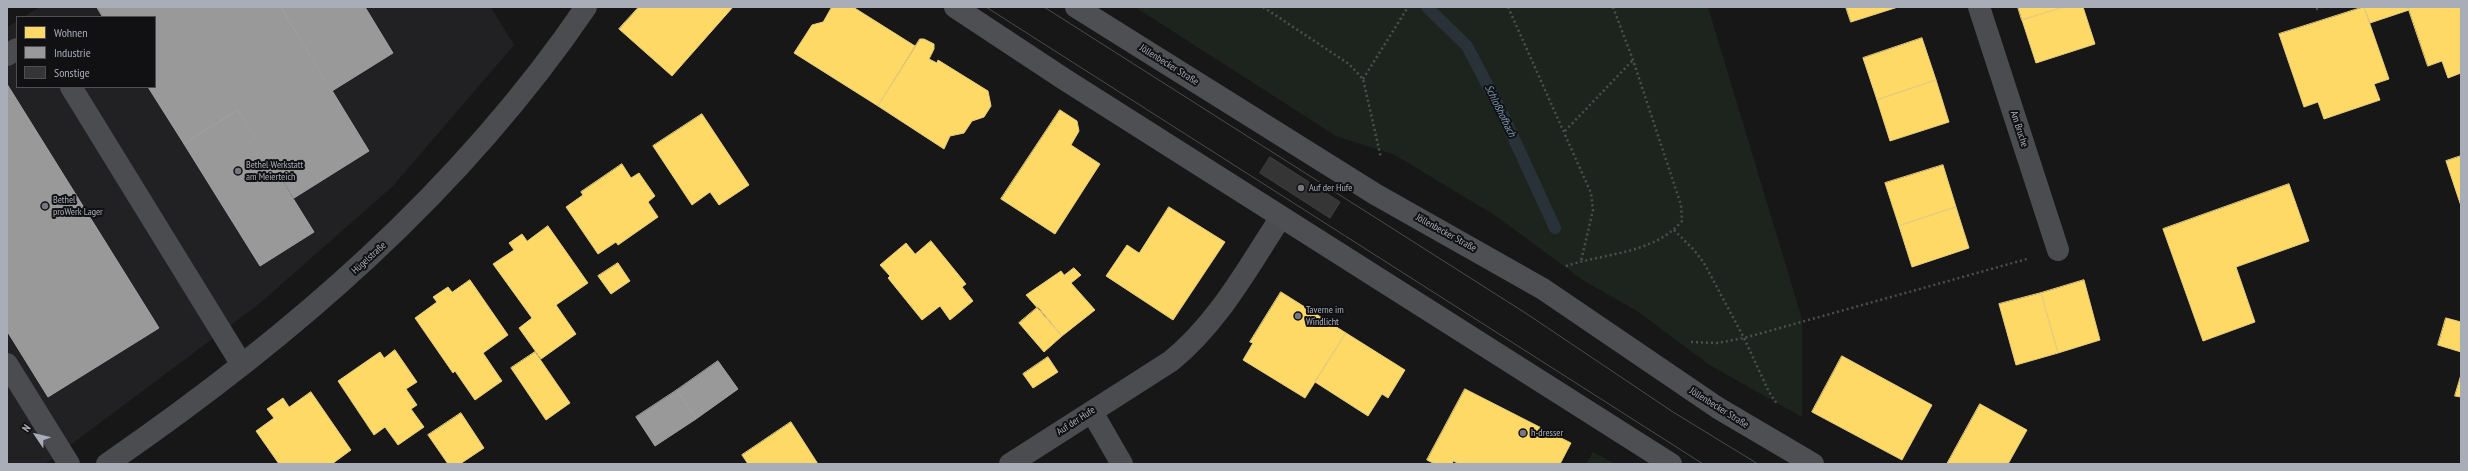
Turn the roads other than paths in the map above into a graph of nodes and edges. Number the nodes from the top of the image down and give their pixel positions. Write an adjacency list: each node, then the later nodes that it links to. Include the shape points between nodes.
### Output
1 (586, 7): 11 (street, Hügelstraße, via 508,110 436,192 385,244 326,297)
2 (955, 7): 8 (main road)
3 (1076, 7): 18 (main road, Jöllenbecker Straße, via 1375,194 1536,284 1712,404)
4 (1979, 7): 9 (street, Am Bruche)
5 (16, 50): 6 (street)
6 (7, 55)
7 (72, 88): 11 (street)
8 (1282, 217): 12 (street, Auf der Hufe, via 1214,319 1194,342 1172,361); 17 (main road)
9 (2058, 250)
10 (7, 364): 13 (street)
11 (242, 365): 14 (street, Hügelstraße)
12 (1092, 412): 15 (street, Auf der Hufe); 16 (street)
13 (69, 464)
14 (107, 464)
15 (1010, 464)
16 (1122, 464)
17 (1671, 464)
18 (1813, 464)

